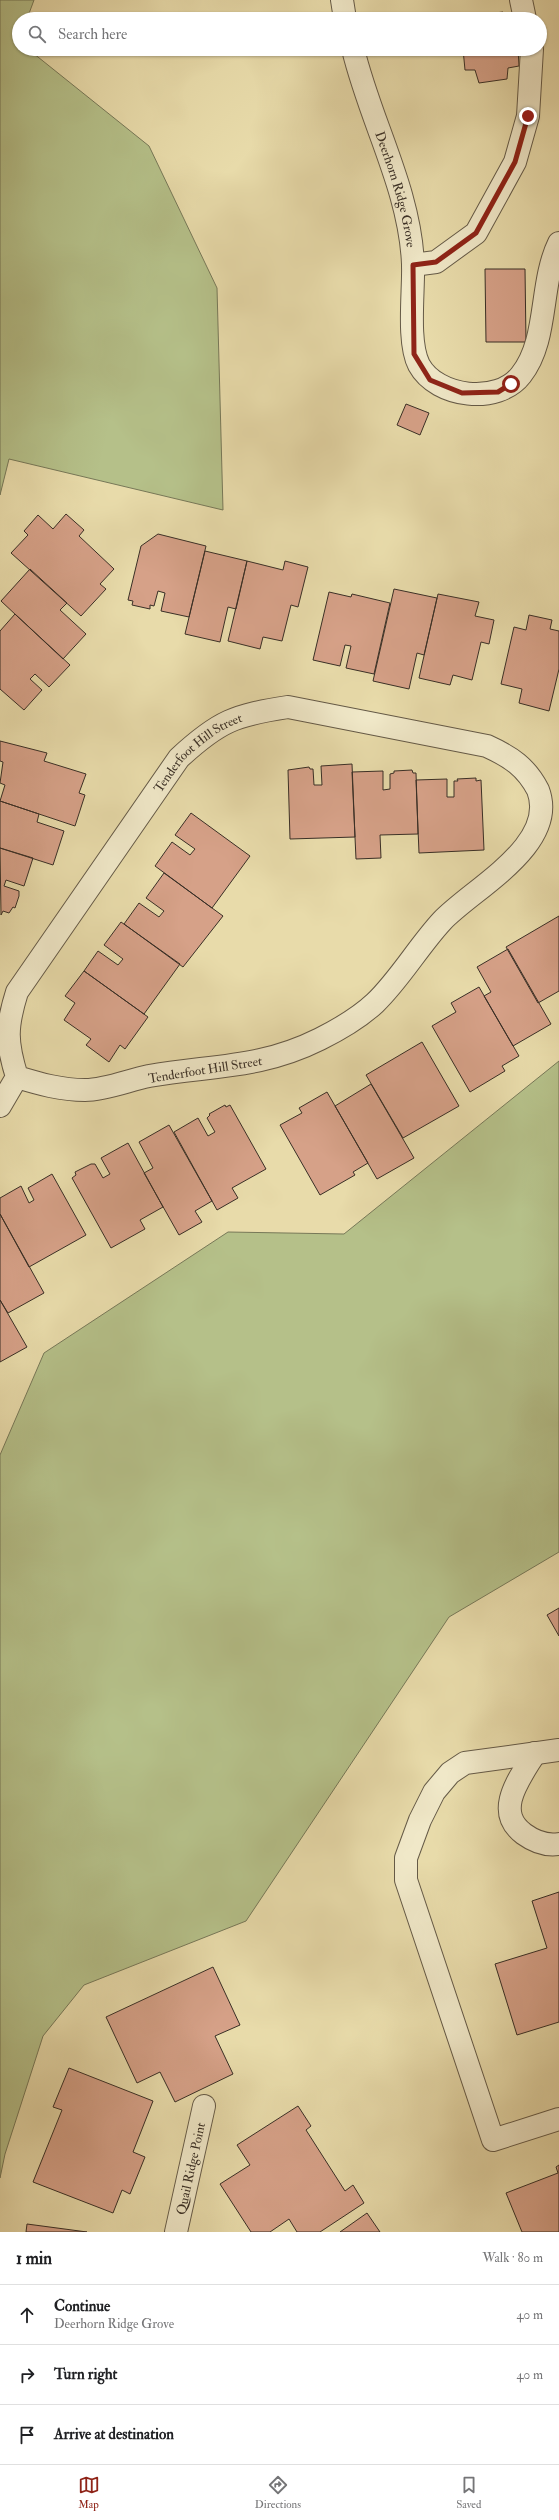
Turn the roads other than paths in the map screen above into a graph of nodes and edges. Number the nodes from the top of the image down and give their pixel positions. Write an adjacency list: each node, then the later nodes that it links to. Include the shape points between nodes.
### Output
1 (342, 0): 3 (street)
2 (521, 0): 4 (street)
3 (344, 12)
4 (524, 12)
5 (354, 56): 8 (street, Deerhorn Ridge Grove, via 395,177 408,224)
6 (532, 56): 8 (street, via 528,116 515,162 476,233 436,262)
7 (559, 243): 8 (street, Deerhorn Ridge Grove, via 546,284 535,351 520,377 498,392 462,393 430,380 420,366 414,354)
8 (413, 265)
9 (551, 797): 10 (street, Tenderfoot Hill Street, via 532,841 511,866 442,921 374,1005 319,1040 281,1056 239,1066 149,1076 87,1090 54,1088); 10 (street, Tenderfoot Hill Street, via 512,757 487,746 288,706 230,719 204,735 180,758 17,992 8,1020 9,1052)
10 (17, 1077): 11 (street)
11 (0, 1106)
12 (559, 1750): 13 (street)
13 (535, 1753): 14 (street, via 516,1784 509,1802 510,1817 516,1828 530,1838 548,1846); 16 (street, via 466,1763 450,1773 434,1792 420,1820 406,1858 406,1880 493,2140)
14 (559, 1844)
15 (204, 2106): 17 (street, Quail Ridge Point)
16 (559, 2119)
17 (176, 2232)

